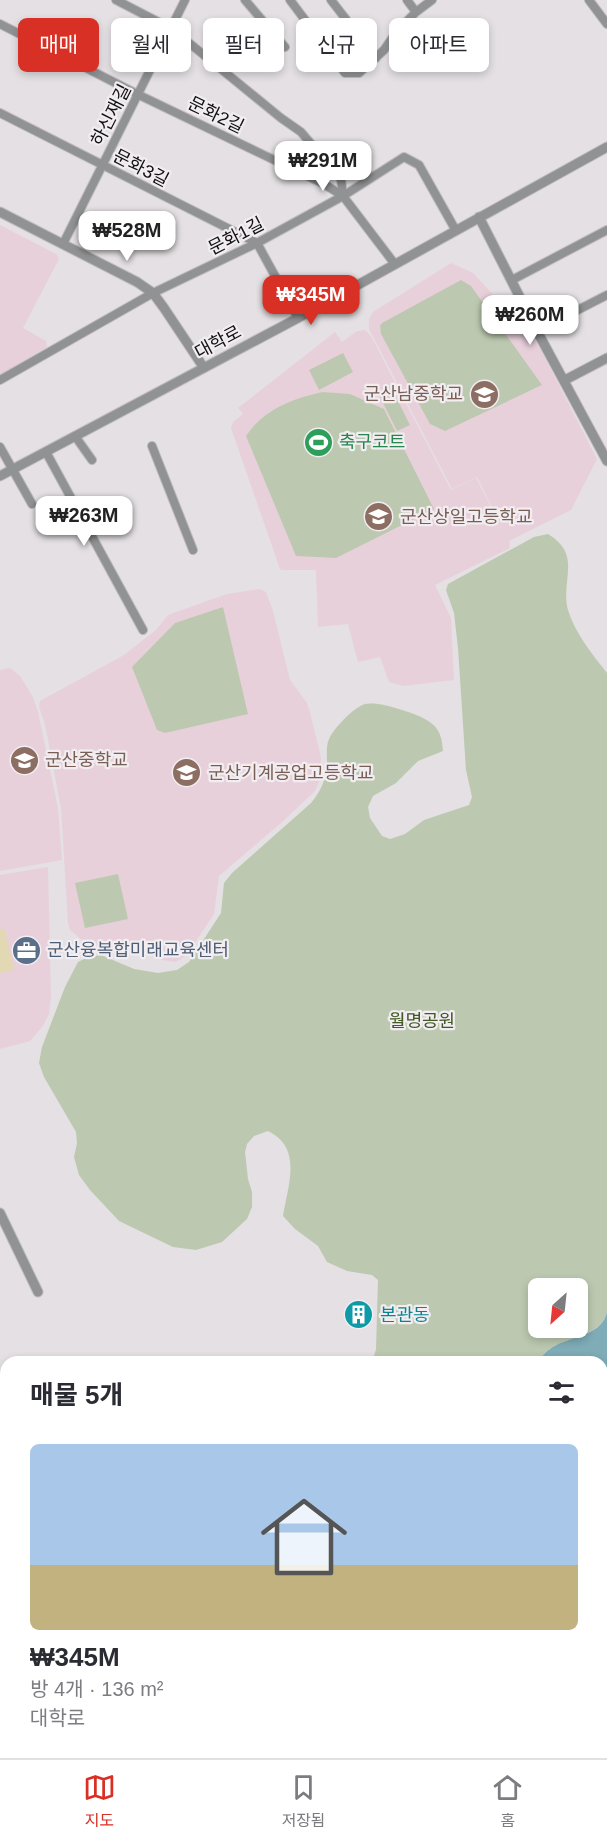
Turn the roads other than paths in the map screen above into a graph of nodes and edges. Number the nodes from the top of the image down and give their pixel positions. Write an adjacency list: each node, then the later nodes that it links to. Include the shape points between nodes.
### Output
1 (116, 0): 10 (street)
2 (185, 0): 11 (street, 하신재길)
3 (245, 0): 17 (street)
4 (290, 0): 12 (street)
5 (331, 0): 13 (street)
6 (407, 0): 9 (street)
7 (432, 0): 9 (street)
8 (589, 0): 15 (street)
9 (416, 12): 18 (street)
10 (151, 18)
11 (177, 18)
12 (304, 18)
13 (345, 18)
14 (0, 24): 22 (street, 문화2길)
15 (607, 24)
16 (191, 45): 26 (street, via 301,132 341,179)
17 (285, 47)
18 (377, 57)
19 (150, 72): 22 (street, 하신재길)
20 (344, 72): 21 (street)
21 (360, 72)
22 (139, 95): 25 (street, 하신재길); 26 (street, 문화2길)
23 (0, 113): 25 (street, 문화3길)
24 (607, 147): 28 (street, 대학로)
25 (102, 166): 31 (street, 문화3길); 32 (street, 하신재길)
26 (342, 196): 29 (street, 문화1길, via 404,157 418,165); 31 (street, 문화1길); 33 (street, 문화2길)
27 (0, 212): 32 (street)
28 (479, 217): 29 (street, 대학로); 34 (street)
29 (455, 229): 33 (street, 대학로)
30 (607, 230): 34 (street)
31 (257, 243): 35 (street, 문화1길); 37 (street)
32 (63, 244): 35 (street)
33 (394, 263): 37 (street, 대학로)
34 (512, 280): 38 (street)
35 (153, 293): 40 (street); 41 (street, 문화1길)
36 (607, 295): 38 (street)
37 (298, 318): 40 (street, 대학로)
38 (537, 331): 42 (street)
39 (607, 358): 42 (street)
40 (204, 368): 43 (street, 대학로)
41 (0, 380)
42 (565, 380): 48 (street)
43 (75, 436): 46 (street, 대학로); 47 (street)
44 (152, 446): 52 (street)
45 (0, 447): 49 (street)
46 (46, 452): 49 (street, 대학로); 53 (street)
47 (92, 460)
48 (607, 460)
49 (12, 469): 50 (street, 대학로); 51 (street)
50 (0, 476)
51 (32, 504)
52 (194, 550)
53 (143, 630)
54 (0, 1213): 55 (street)
55 (38, 1293)

